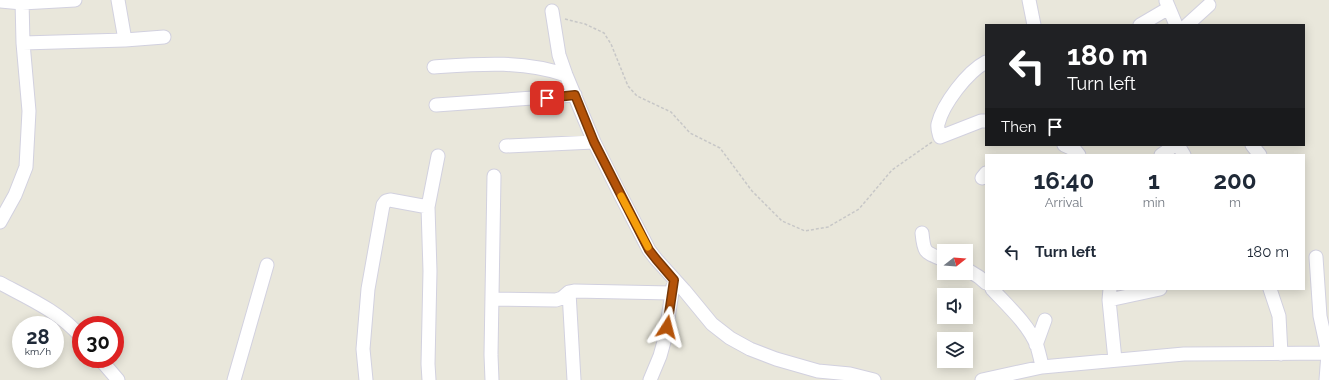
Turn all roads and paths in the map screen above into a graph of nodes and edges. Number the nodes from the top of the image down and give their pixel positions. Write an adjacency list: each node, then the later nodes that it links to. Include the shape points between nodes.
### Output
1 (75, 0): 5 (street)
2 (118, 0): 14 (street)
3 (1029, 0): 9 (street)
4 (0, 1): 5 (street)
5 (22, 2): 15 (street)
6 (1168, 4): 10 (street); 11 (street)
7 (1209, 5): 12 (street)
8 (552, 12): 18 (street, via 559,55); 22 (path, via 563,19 585,24 604,33 628,86 637,96 670,112 690,133 720,148 752,191 782,221 805,231 828,227 859,210 892,170)
9 (1034, 24)
10 (1141, 24)
11 (1176, 24)
12 (1188, 24)
13 (164, 37): 14 (street)
14 (125, 40): 15 (street)
15 (23, 43): 34 (street, via 30,111 26,167 15,195)
16 (985, 63): 22 (street, via 962,82 946,104 938,126)
17 (434, 67): 18 (street, via 501,63 545,69)
18 (566, 76): 19 (street)
19 (575, 95): 20 (street); 23 (street)
20 (436, 105)
21 (985, 121): 22 (street, via 981,120)
22 (940, 137)
23 (594, 142): 24 (street); 40 (street, via 649,250)
24 (506, 146)
25 (1174, 146): 28 (street)
26 (1177, 146): 29 (street)
27 (1253, 146): 30 (street)
28 (1162, 154)
29 (1183, 154)
30 (1259, 154)
31 (438, 156): 33 (street)
32 (494, 176): 49 (street)
33 (428, 207): 60 (street, via 390,200 383,205 368,289 363,349); 61 (street)
34 (0, 222)
35 (922, 233): 36 (street, via 925,250)
36 (937, 257)
37 (1316, 257): 53 (street, via 1320,316)
38 (267, 265): 59 (street)
39 (973, 274): 41 (street)
40 (674, 280): 47 (street); 65 (street, via 712,324 750,349 818,371 850,374)
41 (985, 282)
42 (0, 283): 51 (street, via 37,302)
43 (993, 290): 52 (street, via 1018,317)
44 (1150, 290): 48 (street)
45 (1270, 290): 54 (street, via 1279,316)
46 (569, 292): 47 (street); 49 (street, via 556,300); 63 (street)
47 (671, 293): 64 (street, via 669,317 660,356)
48 (1110, 294): 55 (street)
49 (492, 299): 62 (street)
50 (1045, 320): 52 (street)
51 (72, 328)
52 (1036, 345): 56 (street)
53 (1328, 353): 54 (street); 67 (street)
54 (1281, 354): 55 (street, via 1184,354)
55 (1114, 360): 56 (street)
56 (1042, 367): 66 (street)
57 (108, 368): 58 (street)
58 (118, 380)
59 (234, 380)
60 (366, 380)
61 (430, 380)
62 (492, 380)
63 (574, 380)
64 (650, 380)
65 (874, 380)
66 (982, 380)
67 (1326, 380)

